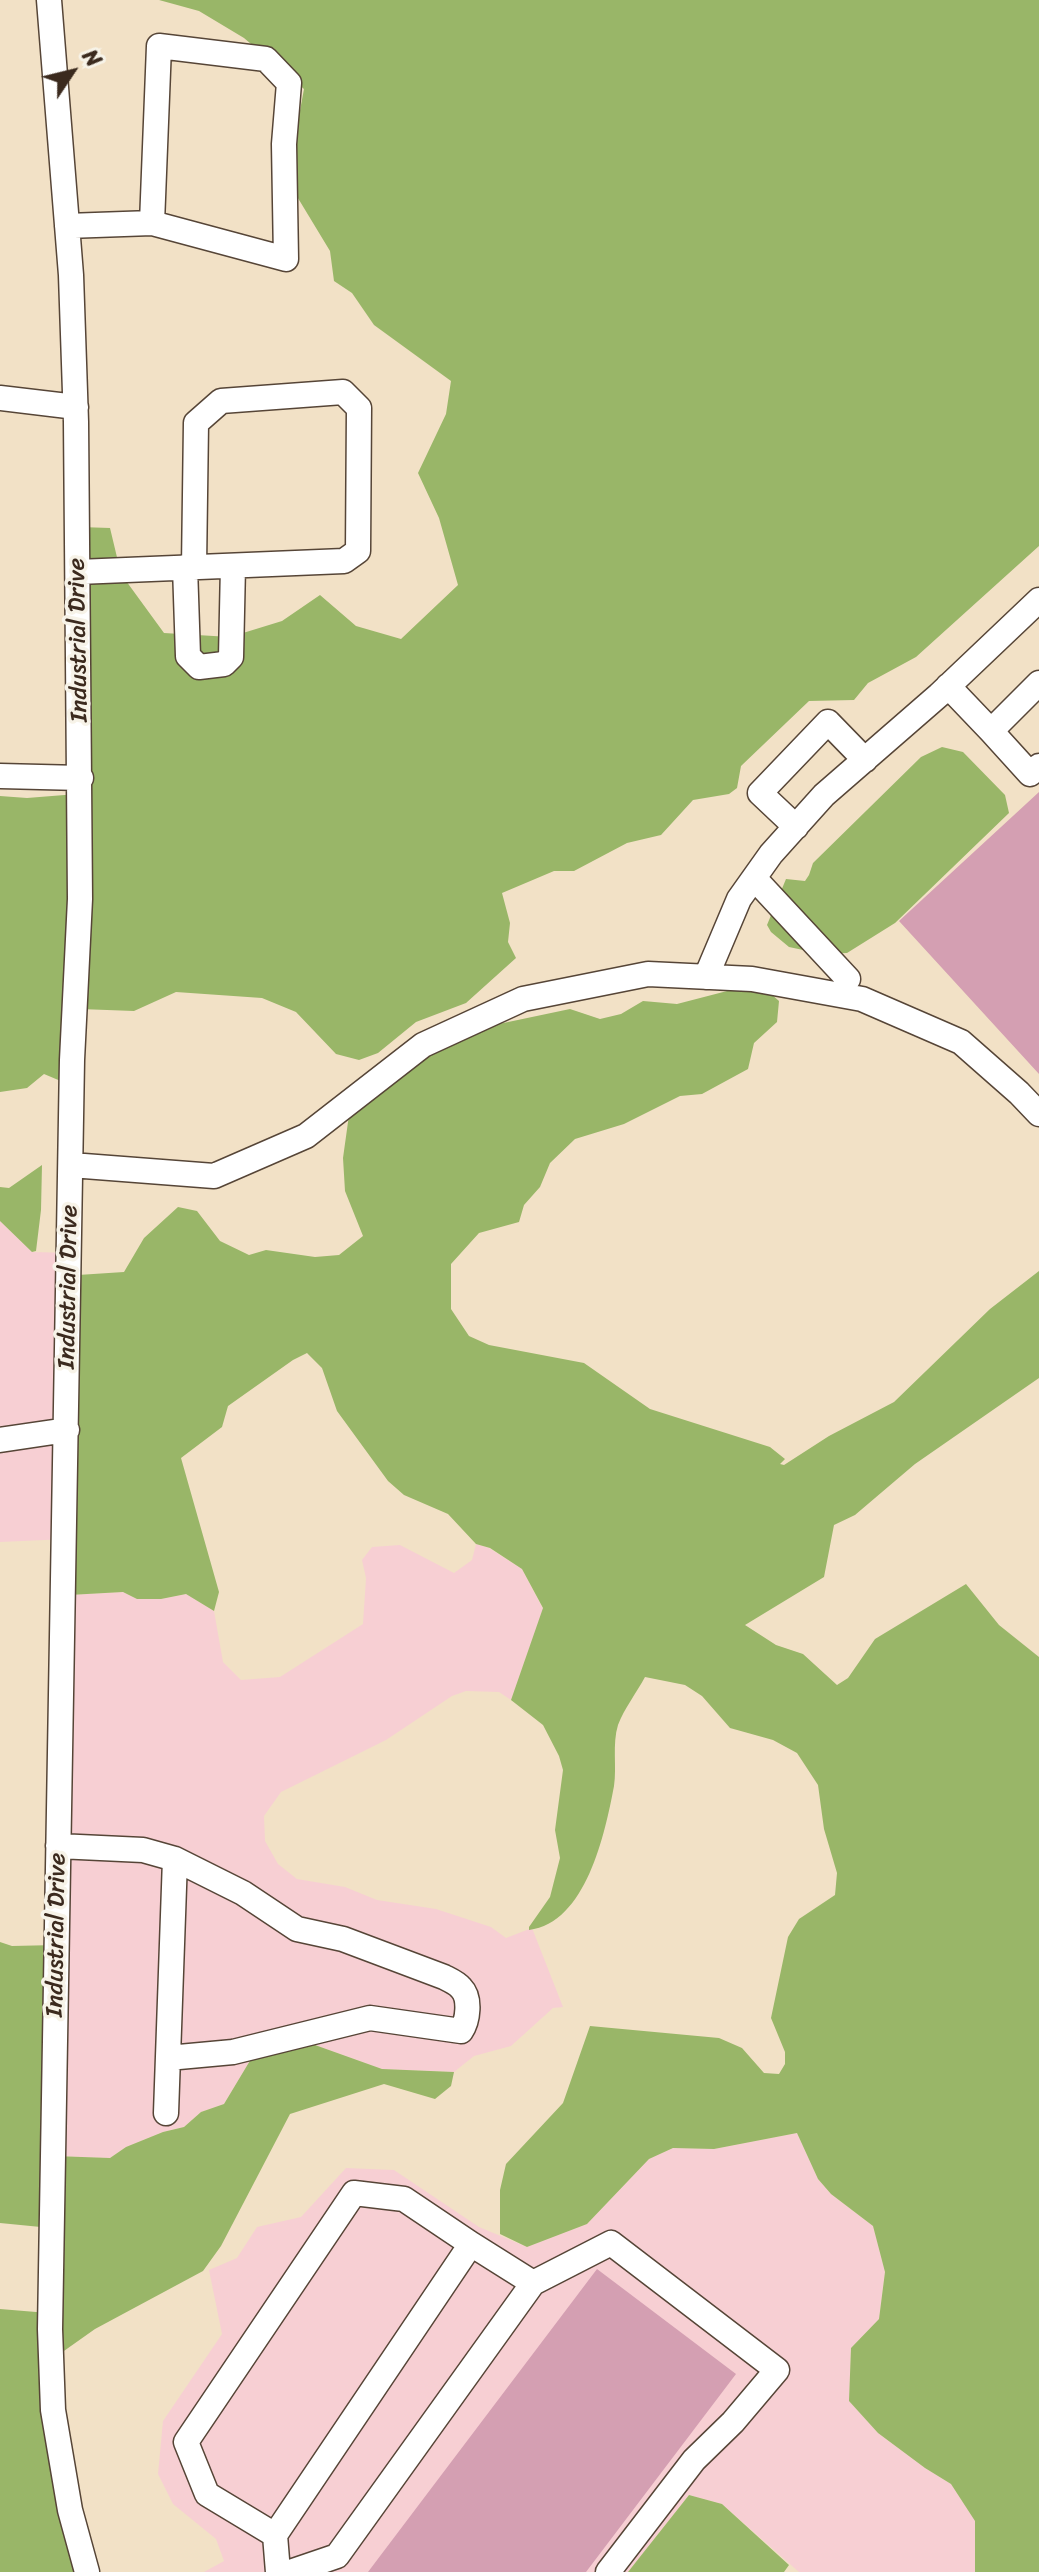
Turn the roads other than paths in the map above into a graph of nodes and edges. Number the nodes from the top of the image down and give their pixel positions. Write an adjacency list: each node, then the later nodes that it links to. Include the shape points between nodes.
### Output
1 (49, 0): 3 (street, Industrial Drive)
2 (152, 223): 2 (street, via 159,46 266,59 289,83 286,259); 3 (street)
3 (67, 226): 5 (street, Industrial Drive)
4 (0, 398): 5 (street)
5 (76, 407): 8 (street, Industrial Drive)
6 (233, 566): 7 (street); 7 (street, via 231,657 224,664 199,667 188,656); 7 (street, via 344,561 358,551 359,408 343,392 221,401 196,423)
7 (189, 567): 8 (street)
8 (78, 572): 16 (street, Industrial Drive)
9 (1039, 600): 11 (street)
10 (1039, 683): 12 (street)
11 (948, 686): 12 (street); 13 (street)
12 (991, 731): 14 (street, via 1030,774)
13 (865, 760): 17 (street); 17 (street, via 828,722 760,793)
14 (1039, 766)
15 (0, 776): 16 (street)
16 (81, 778): 22 (street, Industrial Drive)
17 (796, 827): 18 (street)
18 (754, 878): 19 (street, via 739,899); 20 (street)
19 (706, 977): 21 (street, via 752,979 862,999 961,1042); 22 (street, via 648,974 523,999 423,1045 306,1136 214,1176)
20 (848, 979)
21 (1039, 1114)
22 (71, 1165): 23 (street, Industrial Drive)
23 (67, 1430): 24 (street); 25 (street, Industrial Drive)
24 (0, 1440)
25 (58, 1846): 26 (street, via 143,1850); 32 (street, Industrial Drive, via 53,2410)
26 (175, 1859): 27 (street); 27 (street, via 243,1893 297,1929 343,1939 460,1985 466,1995 466,2024 461,2031 447,2031 370,2018 233,2052)
27 (168, 2058): 28 (street)
28 (166, 2113)
29 (471, 2244): 30 (street); 31 (street); 31 (street, via 404,2199 354,2193 186,2442 207,2494)
30 (533, 2283): 34 (street, via 337,2556); 35 (street, via 611,2243 777,2370 694,2460)
31 (275, 2535): 33 (street)
32 (87, 2572)
33 (278, 2572)
34 (290, 2572)
35 (608, 2572)

